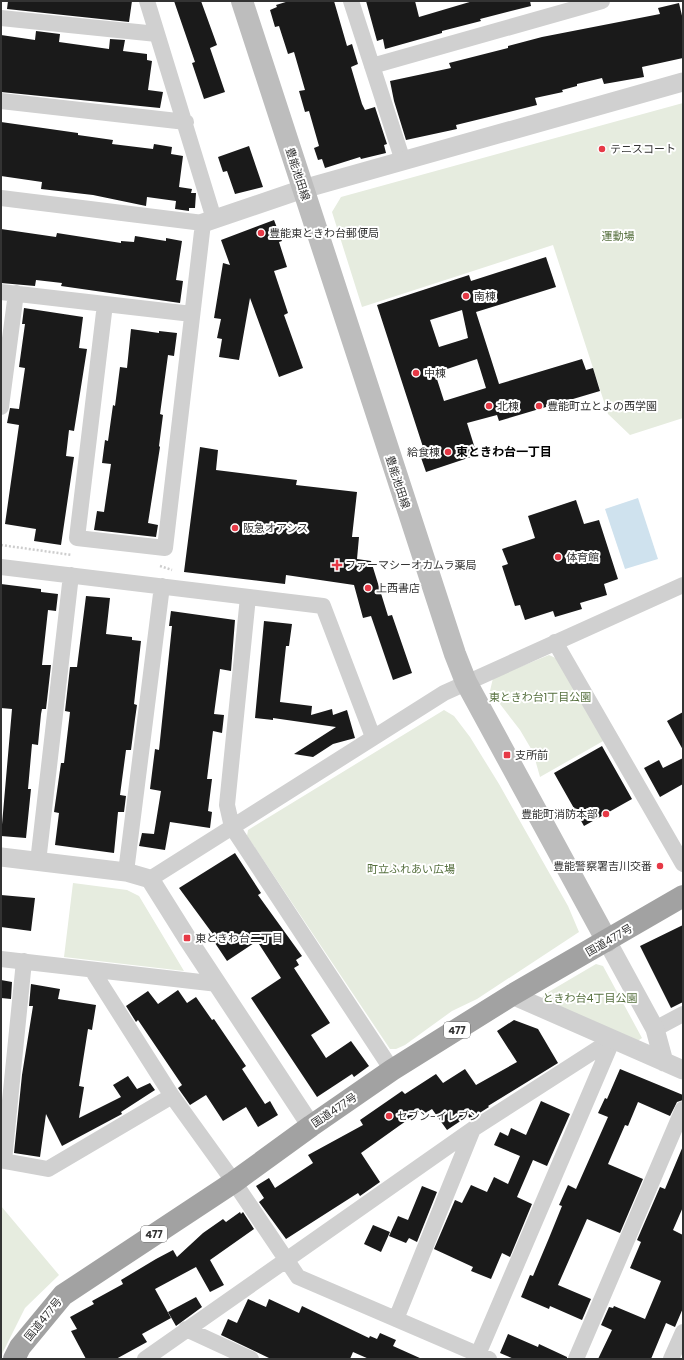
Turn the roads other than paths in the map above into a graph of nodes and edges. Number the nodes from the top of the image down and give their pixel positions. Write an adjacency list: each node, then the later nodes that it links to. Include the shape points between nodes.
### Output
1 (147, 1): 6 (street)
2 (242, 1): 12 (main road, 豊能池田線)
3 (351, 1): 7 (street)
4 (602, 1): 7 (street)
5 (1, 18): 6 (street)
6 (157, 34): 10 (street)
7 (372, 66): 11 (street)
8 (683, 82): 11 (street)
9 (1, 101): 10 (street)
10 (186, 122): 14 (street)
11 (403, 161): 12 (street)
12 (302, 189): 14 (street); 25 (main road, 豊能池田線, via 454,654)
13 (1, 198): 14 (street)
14 (209, 221): 17 (street)
15 (9, 292): 16 (street); 18 (street)
16 (104, 304): 17 (street); 17 (street, via 78,538 165,548)
17 (192, 314)
18 (1, 407)
19 (1, 567): 20 (street)
20 (71, 575): 22 (street); 29 (street)
21 (683, 584): 24 (street)
22 (162, 586): 23 (street); 31 (street)
23 (248, 597): 26 (street, via 323,606); 27 (street, via 227,805)
24 (555, 642): 25 (street); 30 (street)
25 (466, 682): 26 (street); 34 (main road, 豊能池田線)
26 (373, 738): 27 (street)
27 (232, 827): 32 (street); 44 (street)
28 (1, 857): 29 (street)
29 (38, 862): 31 (street)
30 (683, 864)
31 (126, 872): 32 (street)
32 (150, 879): 38 (street)
33 (683, 896): 34 (highway, 国道477号 / 477)
34 (607, 941): 39 (highway, 国道477号 / 477); 41 (street)
35 (1, 959): 36 (street)
36 (24, 961): 37 (street); 50 (street)
37 (92, 970): 38 (street); 46 (street)
38 (218, 984): 48 (street)
39 (512, 995): 42 (street); 44 (highway, 国道477号 / 477)
40 (683, 1014): 41 (street)
41 (655, 1029): 43 (street)
42 (613, 1040): 43 (street); 49 (street); 56 (street)
43 (664, 1062): 45 (street)
44 (392, 1070): 48 (highway, 国道477号 / 477)
45 (683, 1070)
46 (172, 1096): 50 (street, via 48,1169); 51 (street)
47 (683, 1109): 60 (street)
48 (311, 1126): 51 (highway, 国道477号 / 477)
49 (473, 1129): 52 (street); 53 (street)
50 (3, 1162)
51 (234, 1182): 52 (street); 57 (highway, 国道477号 / 477, via 63,1295 20,1347)
52 (286, 1261): 53 (street, via 298,1277); 54 (street)
53 (396, 1319): 56 (street)
54 (186, 1329): 58 (street); 59 (street)
55 (683, 1332): 61 (street)
56 (481, 1357)
57 (14, 1359)
58 (145, 1359)
59 (251, 1359)
60 (576, 1359)
61 (671, 1359)

